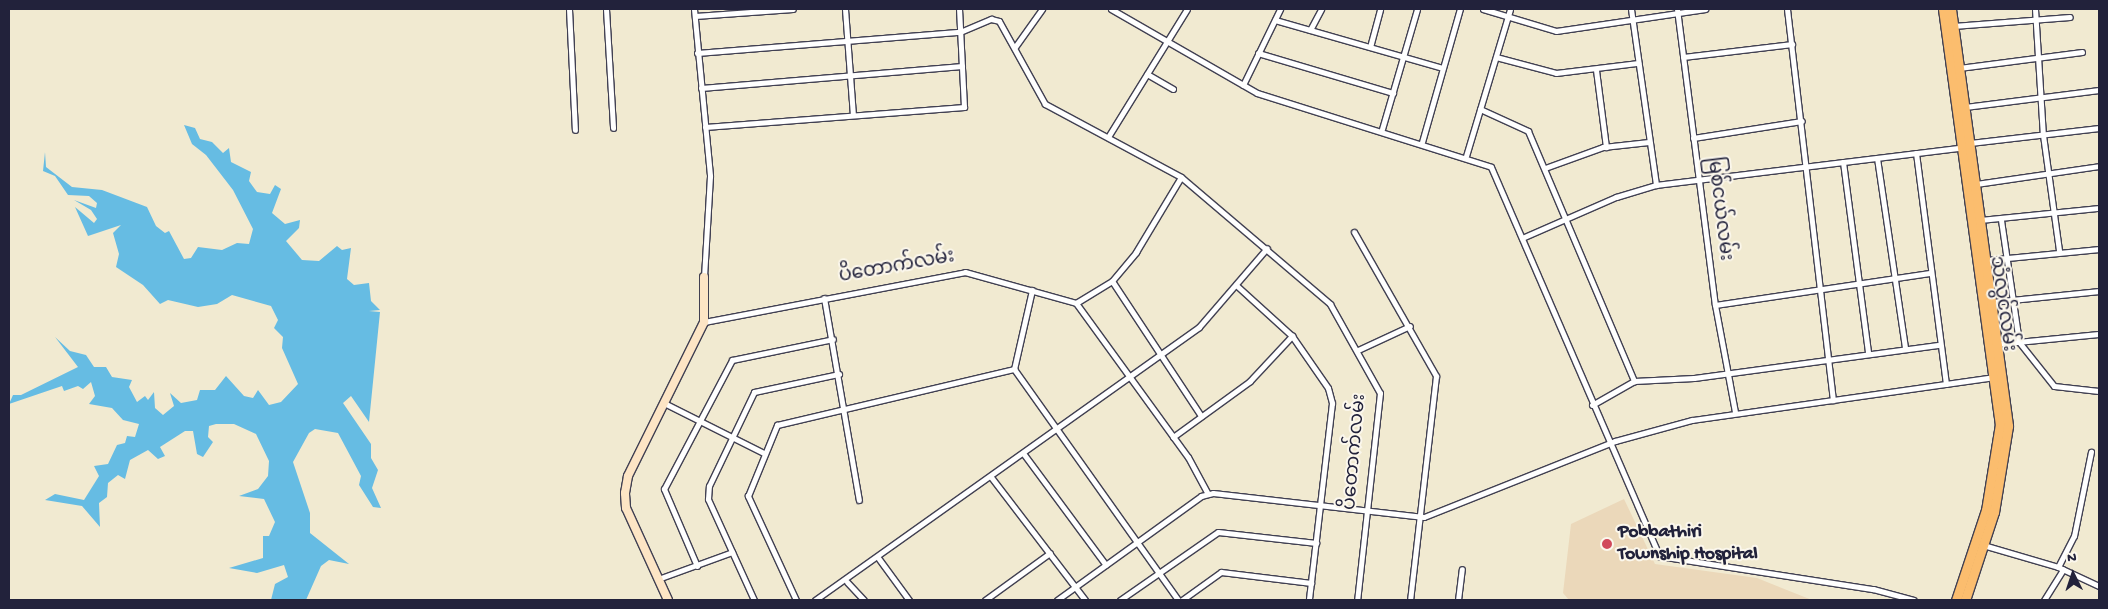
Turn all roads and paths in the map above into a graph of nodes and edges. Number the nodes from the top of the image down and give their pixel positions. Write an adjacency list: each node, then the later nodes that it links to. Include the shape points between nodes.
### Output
1 (568, 9): 66 (street)
2 (606, 9): 63 (street)
3 (694, 9): 24 (street)
4 (793, 9): 24 (street)
5 (845, 9): 33 (street)
6 (959, 9): 32 (street)
7 (1042, 9): 36 (street)
8 (1111, 9): 34 (street)
9 (1187, 9): 34 (street)
10 (1280, 9): 29 (street)
11 (1321, 9): 31 (street)
12 (1380, 9): 37 (street)
13 (1417, 9): 43 (street)
14 (1460, 9): 47 (street)
15 (1483, 9): 25 (street)
16 (1510, 9): 25 (street)
17 (1631, 9): 28 (street)
18 (1705, 9): 23 (street)
19 (1787, 9): 35 (street)
20 (1943, 9): 72 (main road, သံလွင်လမ်း)
21 (1951, 9): 30 (main road, သံလွင်လမ်း)
22 (2035, 9): 26 (street)
23 (1677, 11): 28 (street); 42 (street, မြစ်ငယ်လမ်း)
24 (695, 16): 39 (street)
25 (1508, 17): 28 (street, via 1556,31); 44 (street)
26 (2035, 17): 27 (street); 30 (street); 41 (street)
27 (2070, 17)
28 (1632, 18): 45 (street)
29 (1275, 20): 31 (street); 40 (street)
30 (1953, 26): 48 (main road, သံလွင်လမ်း)
31 (1310, 30): 37 (street)
32 (960, 32): 33 (street); 36 (street, ပိတောက်လမ်း, via 995,18); 46 (street)
33 (847, 40): 39 (street); 51 (street)
34 (1167, 42): 50 (street); 52 (street)
35 (1792, 44): 42 (street); 61 (street)
36 (1016, 46): 68 (street, ပိတောက်လမ်း, via 1045,104)
37 (1370, 47): 43 (street)
38 (2082, 52): 41 (street)
39 (698, 53): 53 (street)
40 (1258, 53): 52 (street); 56 (street)
41 (2038, 56): 48 (street); 57 (street)
42 (1683, 57): 69 (street, မြစ်ငယ်လမ်း)
43 (1404, 58): 47 (street); 56 (street)
44 (1496, 58): 49 (street, via 1556,73); 59 (street)
45 (1638, 63): 49 (street); 71 (street)
46 (962, 66): 51 (street); 60 (street, via 964,107)
47 (1442, 68): 70 (street)
48 (1959, 68): 58 (main road, သံလွင်လမ်း)
49 (1596, 70): 73 (street)
50 (1147, 74): 54 (street); 68 (street)
51 (850, 75): 53 (street); 60 (street)
52 (1243, 85): 65 (street)
53 (701, 88): 62 (street)
54 (1173, 89)
55 (2099, 90): 57 (street)
56 (1393, 93): 65 (street)
57 (2040, 96): 58 (street); 67 (street)
58 (1965, 107): 72 (main road, သံလွင်လမ်း)
59 (1480, 109): 75 (street); 80 (street, via 1528,131)
60 (853, 115): 62 (street)
61 (1802, 121): 69 (street); 78 (street)
62 (705, 127): 100 (street, via 710,176)
63 (613, 128)
64 (2099, 128): 67 (street)
65 (1382, 129): 70 (street)
66 (575, 130)
67 (2044, 135): 72 (street); 81 (street)
68 (1108, 137): 82 (street, ပိတောက်လမ်း)
69 (1693, 138): 83 (street, မြစ်ငယ်လမ်း)
70 (1422, 142): 75 (street)
71 (1649, 142): 73 (street); 85 (street)
72 (1968, 146): 74 (street); 84 (main road, သံလွင်လမ်း); 129 (main road, သံလွင်လမ်း)
73 (1606, 147): 80 (street)
74 (1916, 153): 76 (street); 98 (street)
75 (1466, 156): 92 (street, via 1490,167)
76 (1877, 158): 77 (street); 99 (street)
77 (1843, 162): 78 (street); 102 (street)
78 (1809, 166): 83 (street); 104 (street)
79 (2099, 166): 81 (street)
80 (1545, 168): 88 (street)
81 (2048, 175): 84 (street); 87 (street)
82 (1181, 177): 93 (street, ပိတောက်လမ်း); 101 (street, via 1136,252)
83 (1699, 180): 85 (street); 111 (street, မြစ်ငယ်လမ်း)
84 (1976, 184): 89 (main road, သံလွင်လမ်း)
85 (1656, 185): 88 (street)
86 (2099, 208): 87 (street)
87 (2053, 214): 90 (street); 95 (street)
88 (1567, 218): 92 (street); 130 (street)
89 (1980, 220): 90 (street); 97 (main road, သံလွင်လမ်း)
90 (2001, 220): 96 (street)
91 (1354, 232): 113 (street)
92 (1522, 238): 135 (street)
93 (1267, 248): 103 (street); 121 (street, ပိတောက်လမ်း, via 1330,304)
94 (2099, 249): 95 (street)
95 (2059, 251): 96 (street)
96 (2006, 257): 97 (street); 108 (street)
97 (1987, 260): 109 (main road, သံလွင်လမ်း)
98 (1930, 273): 99 (street); 118 (street)
99 (1894, 276): 102 (street); 120 (street)
100 (704, 277): 112 (street)
101 (1112, 280): 110 (street); 123 (street)
102 (1857, 282): 104 (street); 122 (street)
103 (1236, 285): 115 (street); 123 (street, via 1199,327)
104 (1821, 287): 111 (street); 124 (street)
105 (1032, 290): 107 (street, ပိတောက်လမ်း, via 965,272); 110 (street, ပိတောက်လမ်း); 125 (street)
106 (2099, 291): 108 (street)
107 (824, 298): 112 (street, ပိတောက်လမ်း); 116 (street)
108 (2010, 300): 109 (street); 117 (street)
109 (1992, 302): 119 (main road, သံလွင်လမ်း)
110 (1076, 303): 128 (street)
111 (1715, 305): 126 (street, မြစ်ငယ်လမ်း)
112 (704, 322): 134 (street)
113 (1410, 326): 121 (street); 153 (street, via 1436,376)
114 (2099, 334): 117 (street)
115 (1292, 336): 138 (street, via 1250,381); 151 (street, via 1328,388 1332,403)
116 (832, 339): 127 (street); 139 (street, via 738,355)
117 (2019, 342): 119 (street); 132 (street, via 2054,386)
118 (1938, 344): 120 (street); 131 (street)
119 (1998, 344): 148 (main road, သံလွင်လမ်း, via 2008,426)
120 (1905, 348): 122 (street)
121 (1358, 350): 152 (street, ပိတောက်လမ်း, via 1380,393)
122 (1868, 353): 124 (street)
123 (1160, 355): 128 (street); 138 (street)
124 (1829, 358): 126 (street); 133 (street)
125 (1014, 370): 136 (street); 140 (street)
126 (1729, 373): 130 (street); 137 (street, မြစ်ငယ်လမ်း)
127 (839, 374): 136 (street); 141 (street, via 754,392)
128 (1130, 377): 140 (street); 142 (street)
129 (1994, 377): 131 (street); 148 (main road, သံလွင်လမ်း, via 2000,424)
130 (1634, 381): 135 (street)
131 (1946, 384): 133 (street)
132 (2099, 391)
133 (1833, 400): 137 (street)
134 (664, 403): 139 (street); 165 (street, via 624,493 626,508)
135 (1592, 405): 143 (street)
136 (846, 411): 145 (street, via 777,425); 150 (street)
137 (1735, 412): 143 (street)
138 (1201, 416): 142 (street)
139 (698, 418): 141 (street); 161 (street, via 664,489)
140 (1057, 428): 146 (street); 154 (street)
141 (734, 435): 145 (street); 157 (street, via 708,499)
142 (1173, 437): 149 (street)
143 (1608, 444): 153 (street); 186 (street, via 1659,556 1873,589)
144 (2092, 452): 163 (street, via 2074,536)
145 (764, 453): 173 (street, via 748,496)
146 (1023, 453): 147 (street); 160 (street)
147 (992, 476): 158 (street); 159 (street)
148 (1997, 480): 156 (main road, သံလွင်လမ်း); 187 (main road, သံလွင်လမ်း)
149 (1208, 494): 151 (street); 154 (street)
150 (859, 500)
151 (1320, 505): 152 (street); 155 (street)
152 (1367, 510): 153 (street); 183 (street, ပိတောက်လမ်း)
153 (1420, 516): 184 (street)
154 (1137, 543): 160 (street); 164 (street)
155 (1316, 543): 164 (street, via 1218,532); 167 (street)
156 (1983, 545): 163 (street); 188 (main road, သံလွင်လမ်း)
157 (732, 552): 161 (street); 172 (street)
158 (1050, 552): 169 (street); 177 (street)
159 (879, 559): 166 (street); 176 (street)
160 (1106, 565): 169 (street)
161 (697, 566): 165 (street)
162 (1462, 568): 185 (street)
163 (2060, 568): 168 (street); 189 (street)
164 (1158, 572): 170 (street); 180 (street)
165 (658, 579): 171 (street)
166 (847, 582): 174 (street); 175 (street)
167 (1311, 583): 181 (street, via 1220,572); 182 (street)
168 (2099, 586)
169 (1076, 587): 178 (street); 179 (street)
170 (1124, 599)
171 (668, 600)
172 (754, 600)
173 (796, 600)
174 (815, 600)
175 (864, 600)
176 (909, 600)
177 (985, 600)
178 (1057, 600)
179 (1085, 600)
180 (1178, 600)
181 (1182, 600)
182 (1309, 600)
183 (1357, 600)
184 (1410, 600)
185 (1458, 600)
186 (1914, 600)
187 (1956, 600)
188 (1965, 600)
189 (2044, 600)

